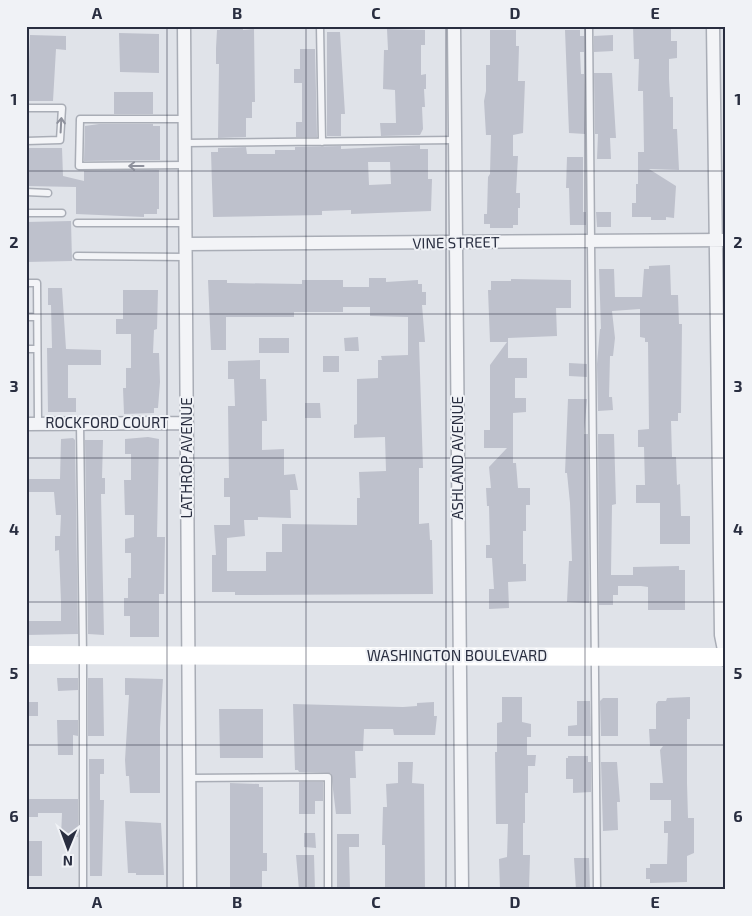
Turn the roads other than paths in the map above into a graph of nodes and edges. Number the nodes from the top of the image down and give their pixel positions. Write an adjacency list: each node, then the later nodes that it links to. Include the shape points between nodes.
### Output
1 (184, 26): 7 (street, LATHROP AVENUE)
2 (320, 26): 11 (lane)
3 (454, 26): 8 (street, ASHLAND AVENUE)
4 (589, 26): 20 (lane)
5 (714, 26): 19 (street)
6 (26, 108): 9 (lane, one-way to 6, via 60,140 62,108)
7 (185, 119): 10 (street, LATHROP AVENUE); 12 (lane, one-way to 7, via 79,166 80,119)
8 (455, 140): 11 (lane); 21 (street, ASHLAND AVENUE)
9 (26, 141)
10 (185, 142): 11 (lane); 12 (street, LATHROP AVENUE)
11 (322, 142)
12 (185, 166): 18 (street, LATHROP AVENUE)
13 (26, 192): 14 (lane)
14 (48, 193)
15 (26, 213): 16 (lane)
16 (62, 213)
17 (77, 223): 18 (lane)
18 (186, 223): 22 (street, LATHROP AVENUE)
19 (720, 240): 20 (street, VINE STREET); 32 (street)
20 (592, 241): 21 (street, VINE STREET); 38 (lane)
21 (457, 243): 22 (street, VINE STREET); 37 (street, ASHLAND AVENUE)
22 (186, 251): 23 (lane); 29 (street, LATHROP AVENUE)
23 (77, 256)
24 (26, 282): 25 (lane, via 37,283)
25 (37, 317): 26 (lane); 28 (lane)
26 (26, 318)
27 (26, 349): 28 (lane)
28 (37, 349): 31 (lane)
29 (187, 422): 30 (street, ROCKFORD COURT); 36 (street, LATHROP AVENUE)
30 (80, 423): 31 (street, ROCKFORD COURT); 35 (lane)
31 (32, 424)
32 (722, 503): 33 (street)
33 (723, 634): 39 (street)
34 (26, 655): 35 (street, WASHINGTON BOULEVARD)
35 (83, 656): 36 (street, WASHINGTON BOULEVARD); 41 (lane)
36 (189, 656): 37 (street, WASHINGTON BOULEVARD); 40 (street, LATHROP AVENUE)
37 (459, 656): 38 (street, WASHINGTON BOULEVARD); 44 (street, ASHLAND AVENUE)
38 (595, 656): 39 (street, WASHINGTON BOULEVARD); 45 (lane)
39 (726, 658)
40 (190, 778): 42 (street, LATHROP AVENUE); 43 (lane, via 328,777)
41 (83, 890)
42 (190, 890)
43 (328, 890)
44 (462, 890)
45 (597, 890)

